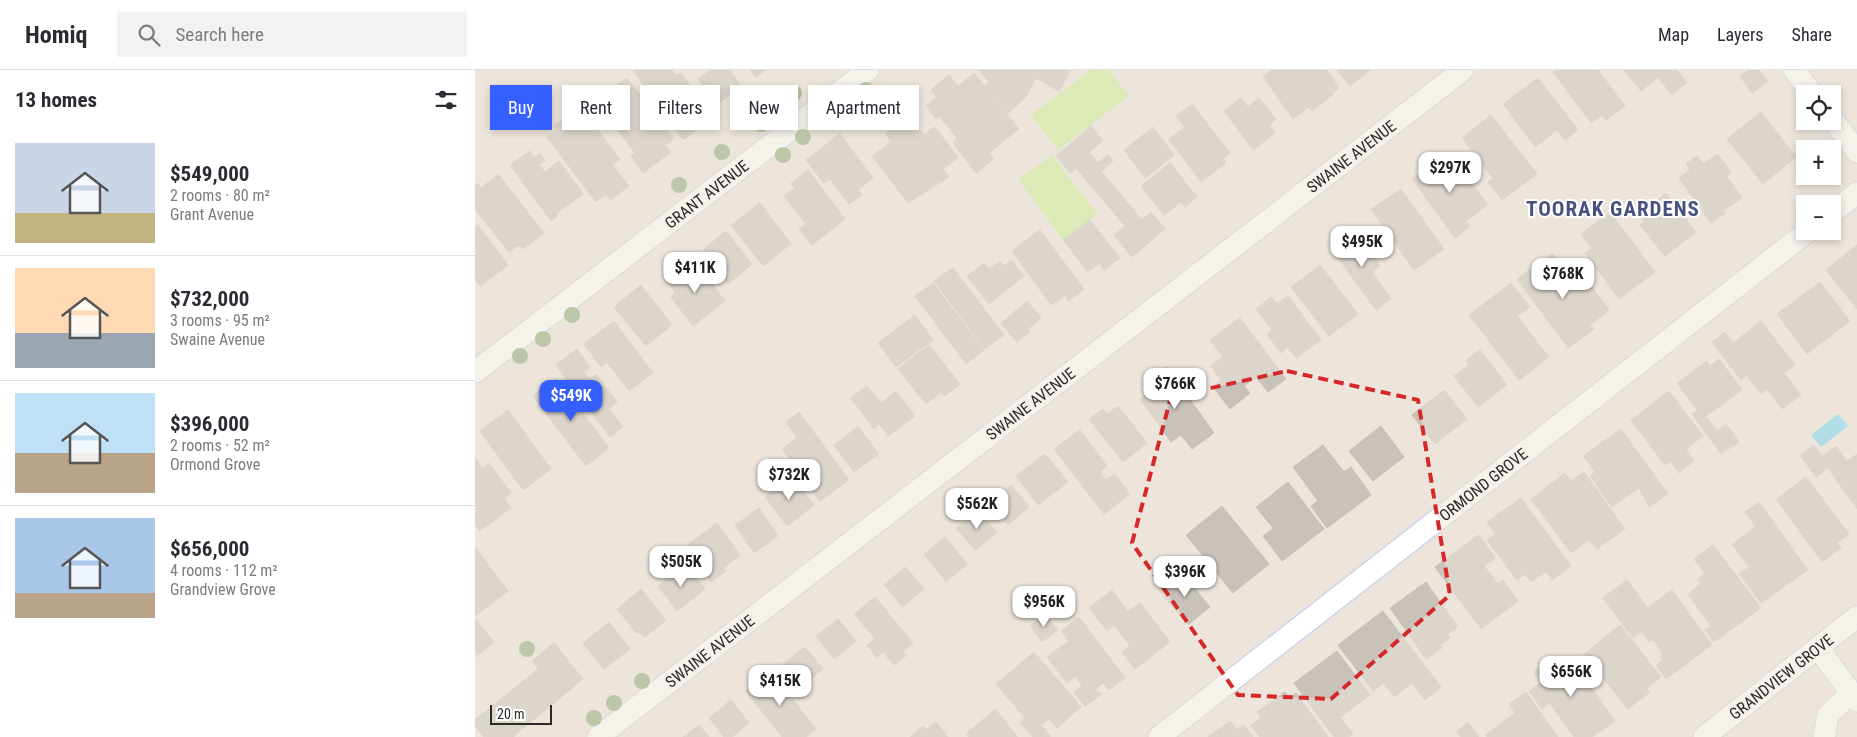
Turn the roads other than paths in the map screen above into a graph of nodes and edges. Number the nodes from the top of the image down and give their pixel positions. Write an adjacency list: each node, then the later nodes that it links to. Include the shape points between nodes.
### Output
1 (868, 70): 10 (street, GRANT AVENUE)
2 (1463, 70): 14 (street, SWAINE AVENUE)
3 (1794, 70): 4 (street)
4 (1805, 85)
5 (1840, 130): 6 (street)
6 (1857, 152)
7 (1857, 193): 8 (street)
8 (1841, 206)
9 (1796, 240): 15 (street, ORMOND GROVE)
10 (475, 372)
11 (1857, 617): 12 (street, GRANDVIEW GROVE)
12 (1818, 648): 13 (street); 16 (street, GRANDVIEW GROVE)
13 (1854, 697): 17 (street, via 1828,715)
14 (598, 737)
15 (1159, 737)
16 (1704, 737)
17 (1825, 737)

